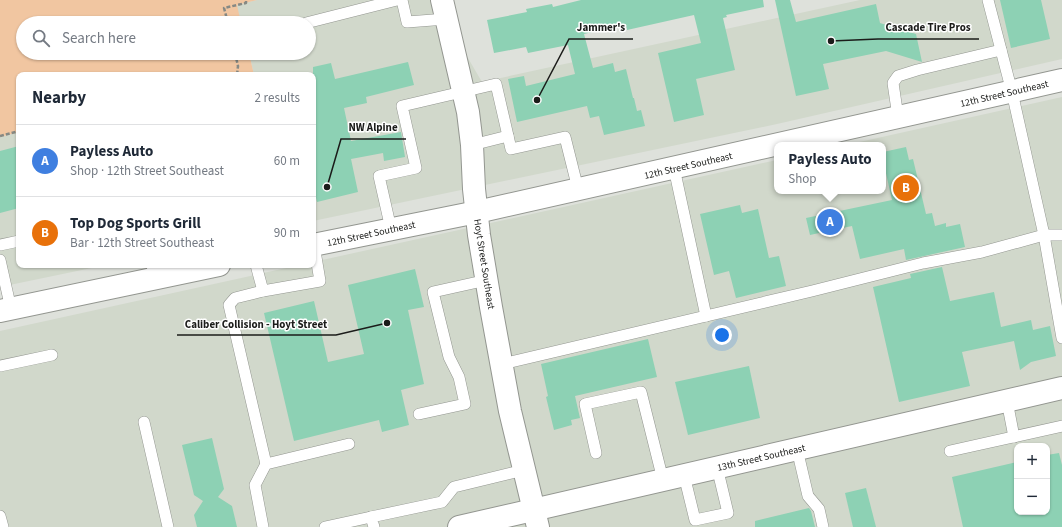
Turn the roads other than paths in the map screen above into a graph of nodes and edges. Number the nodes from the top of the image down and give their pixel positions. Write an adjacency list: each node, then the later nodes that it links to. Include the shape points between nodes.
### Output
1 (397, 0): 5 (lane)
2 (402, 0): 4 (lane, via 407,22)
3 (988, 0): 6 (lane)
4 (444, 9): 8 (main road, Hoyt Street Southeast)
5 (316, 20)
6 (1001, 50): 9 (lane); 10 (lane, via 898,76 893,83)
7 (1062, 80): 9 (main road, 12th Street Southeast)
8 (463, 92): 11 (lane, via 496,84); 13 (main road, Hoyt Street Southeast); 18 (lane, via 402,106 416,168 379,176)
9 (1012, 92): 10 (main road, 12th Street Southeast); 19 (lane)
10 (898, 117): 12 (main road, 12th Street Southeast)
11 (508, 136): 13 (lane); 16 (lane, via 511,149 565,137)
12 (788, 142)
13 (472, 145): 17 (main road, Hoyt Street Southeast)
14 (774, 145): 15 (main road, 12th Street Southeast)
15 (674, 168): 16 (main road, 12th Street Southeast); 32 (lane)
16 (578, 189): 17 (main road, 12th Street Southeast)
17 (477, 212): 18 (main road, 12th Street Southeast); 29 (main road, Hoyt Street Southeast)
18 (391, 229): 22 (main road, 12th Street Southeast)
19 (1044, 235): 20 (lane); 32 (lane, via 982,252 924,263); 33 (lane)
20 (1062, 235)
21 (16, 242): 23 (lane)
22 (316, 244)
23 (0, 245)
24 (0, 260): 31 (lane)
25 (316, 260): 30 (lane, via 320,281)
26 (191, 268): 28 (main road)
27 (257, 268): 30 (lane)
28 (153, 272): 31 (main road)
29 (487, 280): 35 (main road, Hoyt Street Southeast); 39 (lane, via 433,292 448,357 459,377 465,404)
30 (263, 291): 47 (lane, via 235,298 229,305)
31 (5, 310)
32 (706, 316): 35 (lane)
33 (1062, 338)
34 (52, 355): 36 (lane)
35 (502, 364): 49 (main road, Hoyt Street Southeast)
36 (0, 366)
37 (1062, 388): 38 (main road, 13th Street Southeast)
38 (1007, 400): 42 (lane); 44 (main road, 13th Street Southeast)
39 (419, 414)
40 (144, 422): 57 (lane)
41 (1062, 426): 42 (lane)
42 (1014, 437): 45 (lane)
43 (349, 444): 47 (lane)
44 (797, 449): 48 (main road, 13th Street Southeast); 61 (lane, via 808,496 819,509)
45 (950, 451)
46 (596, 454): 51 (lane, via 585,404 641,392)
47 (266, 464): 58 (lane, via 255,484)
48 (717, 468): 50 (main road, 13th Street Southeast); 55 (lane, via 728,513)
49 (524, 470): 53 (main road, Hoyt Street Southeast); 54 (lane, via 454,486 442,502)
50 (684, 475): 51 (main road, 13th Street Southeast); 55 (lane)
51 (663, 480): 53 (main road, 13th Street Southeast)
52 (0, 516): 56 (lane)
53 (536, 518): 60 (main road, 13th Street Southeast)
54 (373, 522): 59 (lane)
55 (696, 524)
56 (2, 527)
57 (168, 527)
58 (263, 527)
59 (324, 527)
60 (459, 527)
61 (823, 527)

